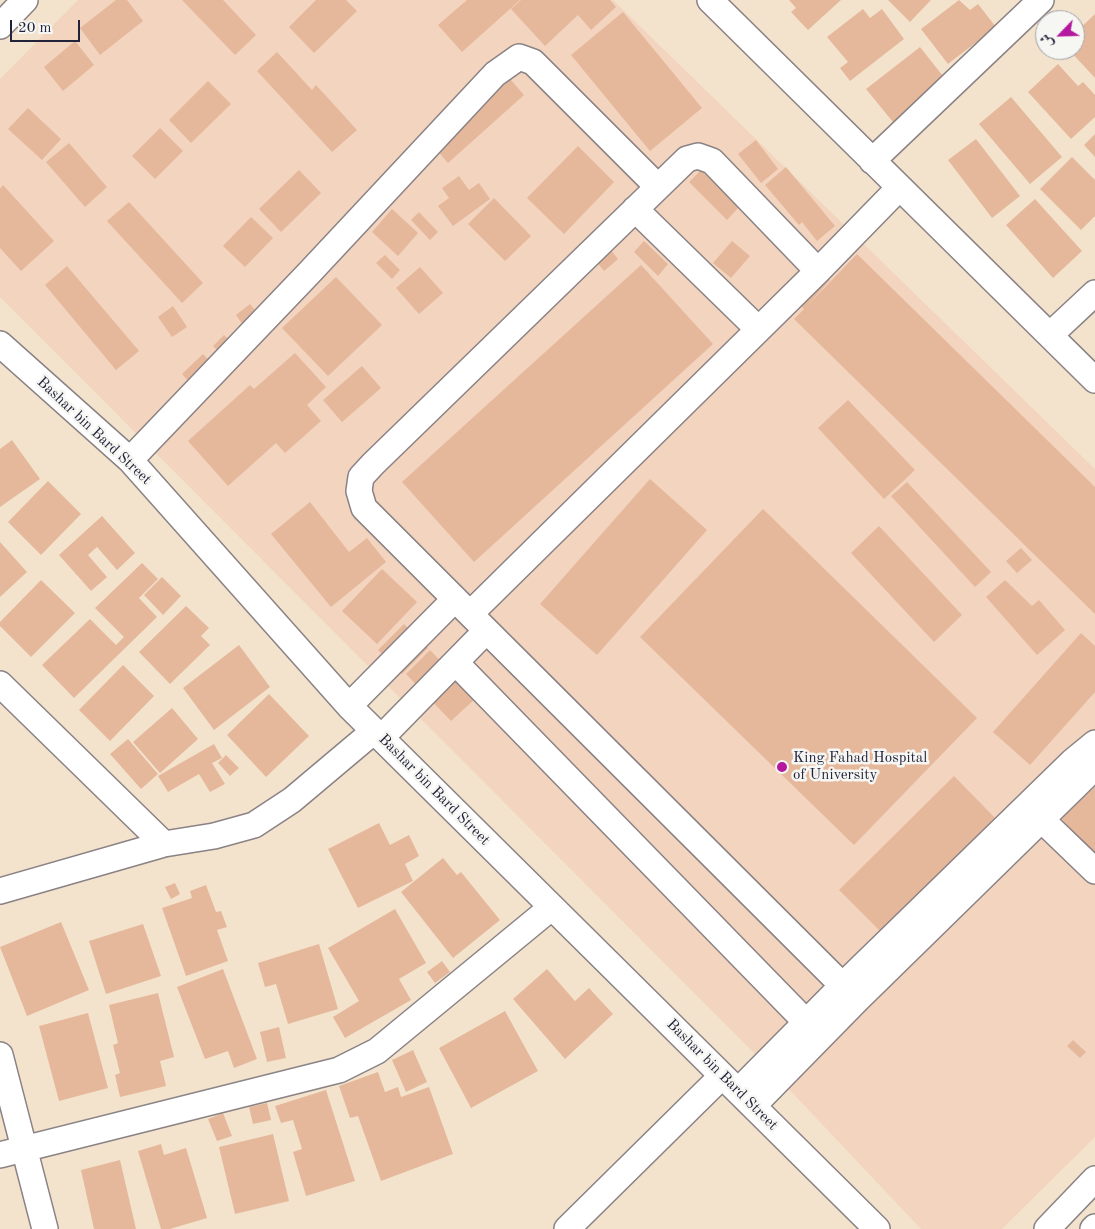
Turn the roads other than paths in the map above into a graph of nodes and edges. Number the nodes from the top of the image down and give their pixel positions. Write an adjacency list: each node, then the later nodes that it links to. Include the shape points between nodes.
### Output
1 (25, 0): 4 (street)
2 (710, 0): 5 (street)
3 (1033, 3): 5 (street)
4 (0, 26)
5 (872, 161): 7 (street)
6 (658, 187): 8 (street); 9 (street, via 687,159 698,156 712,161); 15 (street, via 533,62 519,57 496,74)
7 (899, 188): 9 (street); 12 (street)
8 (635, 209): 11 (street); 16 (street, via 361,477 359,491 364,508)
9 (818, 270): 11 (street)
10 (1095, 292): 12 (street)
11 (758, 329): 16 (street)
12 (1050, 335): 14 (street)
13 (0, 344): 15 (street, Bashar bin Bard Street)
14 (1095, 380)
15 (130, 460): 19 (street, Bashar bin Bard Street)
16 (470, 615): 17 (street); 19 (street); 28 (street)
17 (456, 663): 20 (street); 29 (street)
18 (0, 684): 24 (street)
19 (349, 706): 20 (street, Bashar bin Bard Street)
20 (377, 734): 24 (street, via 292,800 254,825 214,836); 27 (street, Bashar bin Bard Street)
21 (1095, 743): 28 (street, via 1073,761)
22 (1095, 767): 23 (street)
23 (1042, 820): 25 (street); 28 (street)
24 (164, 844): 26 (street)
25 (1095, 871)
26 (0, 891)
27 (552, 907): 31 (street, Bashar bin Bard Street); 32 (street, via 378,1051 339,1070)
28 (850, 993): 29 (street); 31 (street)
29 (807, 1023): 31 (street)
30 (0, 1056): 32 (street)
31 (738, 1091): 35 (street); 36 (street, Bashar bin Bard Street)
32 (11, 1152): 34 (street)
33 (1095, 1179): 37 (street)
34 (45, 1229)
35 (567, 1229)
36 (877, 1229)
37 (1046, 1229)

